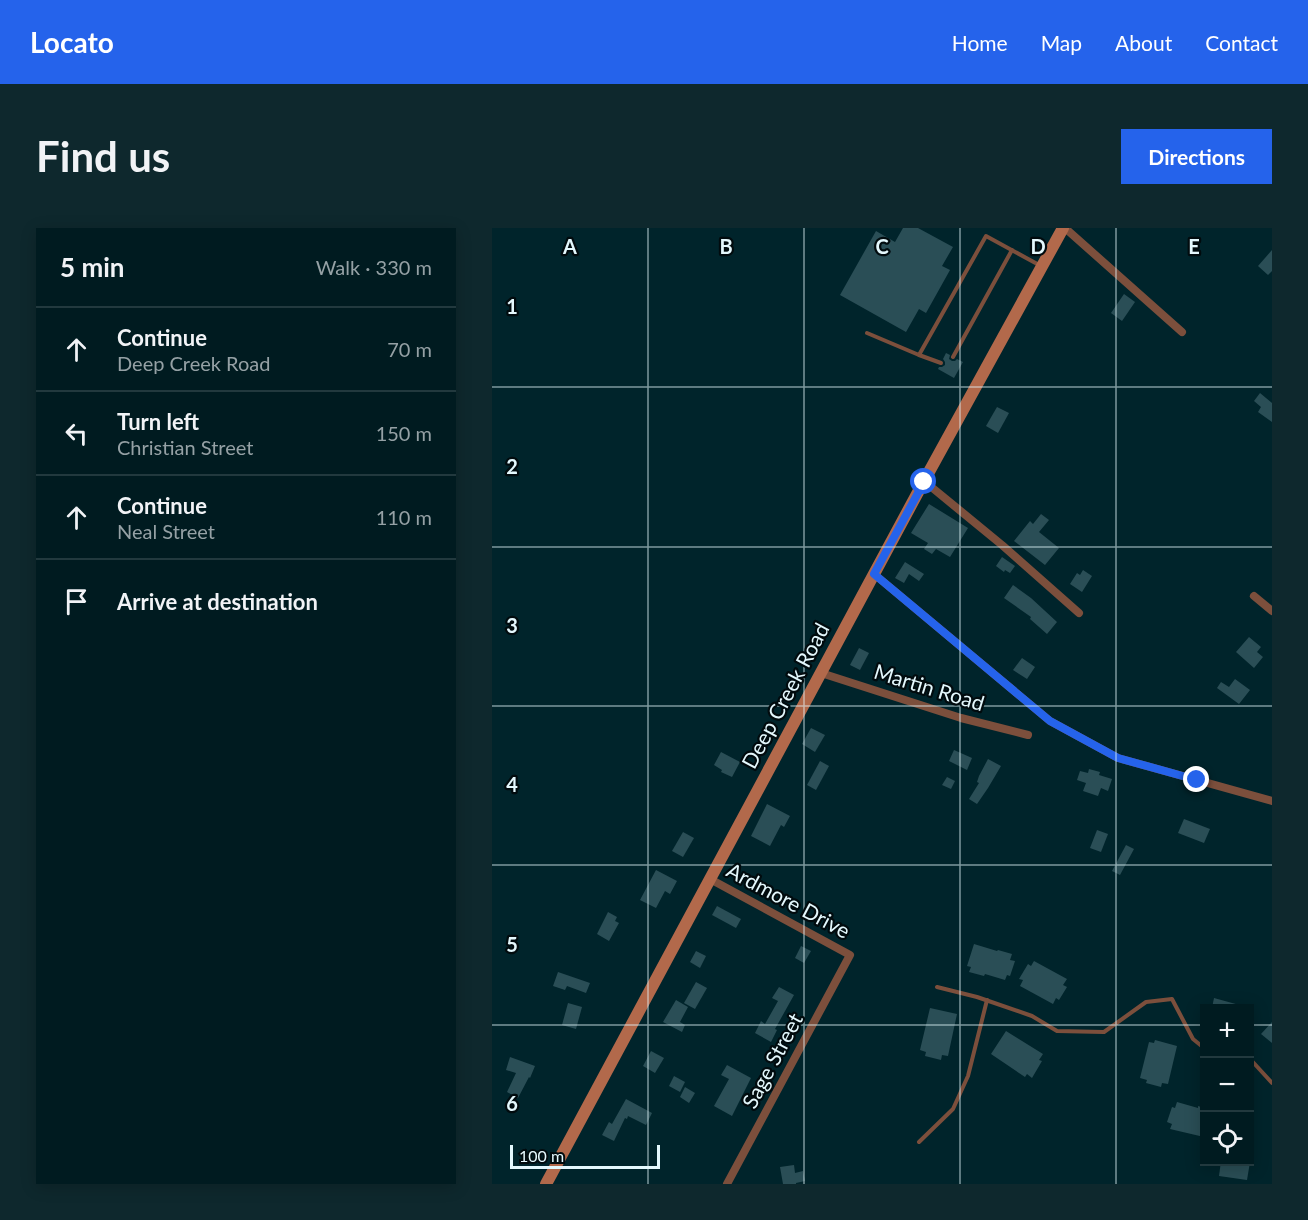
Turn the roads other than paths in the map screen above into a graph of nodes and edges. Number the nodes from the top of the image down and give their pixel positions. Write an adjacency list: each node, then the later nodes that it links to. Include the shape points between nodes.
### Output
1 (1064, 228): 3 (street, Deep Creek Road); 4 (street)
2 (1012, 250): 3 (lane); 6 (lane, via 986,236); 7 (lane)
3 (1042, 267): 9 (street, Deep Creek Road)
4 (1182, 332)
5 (867, 333): 6 (lane)
6 (919, 356): 8 (lane)
7 (953, 357)
8 (941, 363)
9 (924, 482): 10 (street, Deep Creek Road); 13 (street)
10 (874, 574): 14 (street, Deep Creek Road); 16 (street, via 1050,721 1118,758)
11 (1254, 596): 12 (street)
12 (1272, 611)
13 (1079, 613)
14 (821, 673): 15 (street, Martin Road); 17 (street, Deep Creek Road)
15 (1028, 735)
16 (1272, 801)
17 (710, 879): 18 (street, Ardmore Drive); 25 (street, Deep Creek Road)
18 (850, 955): 26 (street, Sage Street)
19 (938, 987): 20 (lane)
20 (987, 1000): 21 (lane, via 1032,1016 1057,1031 1104,1032 1146,1002 1172,999); 24 (lane, via 968,1076 953,1109)
21 (1200, 1045)
22 (1254, 1063): 23 (lane)
23 (1272, 1083)
24 (919, 1142)
25 (546, 1184)
26 (727, 1184)

